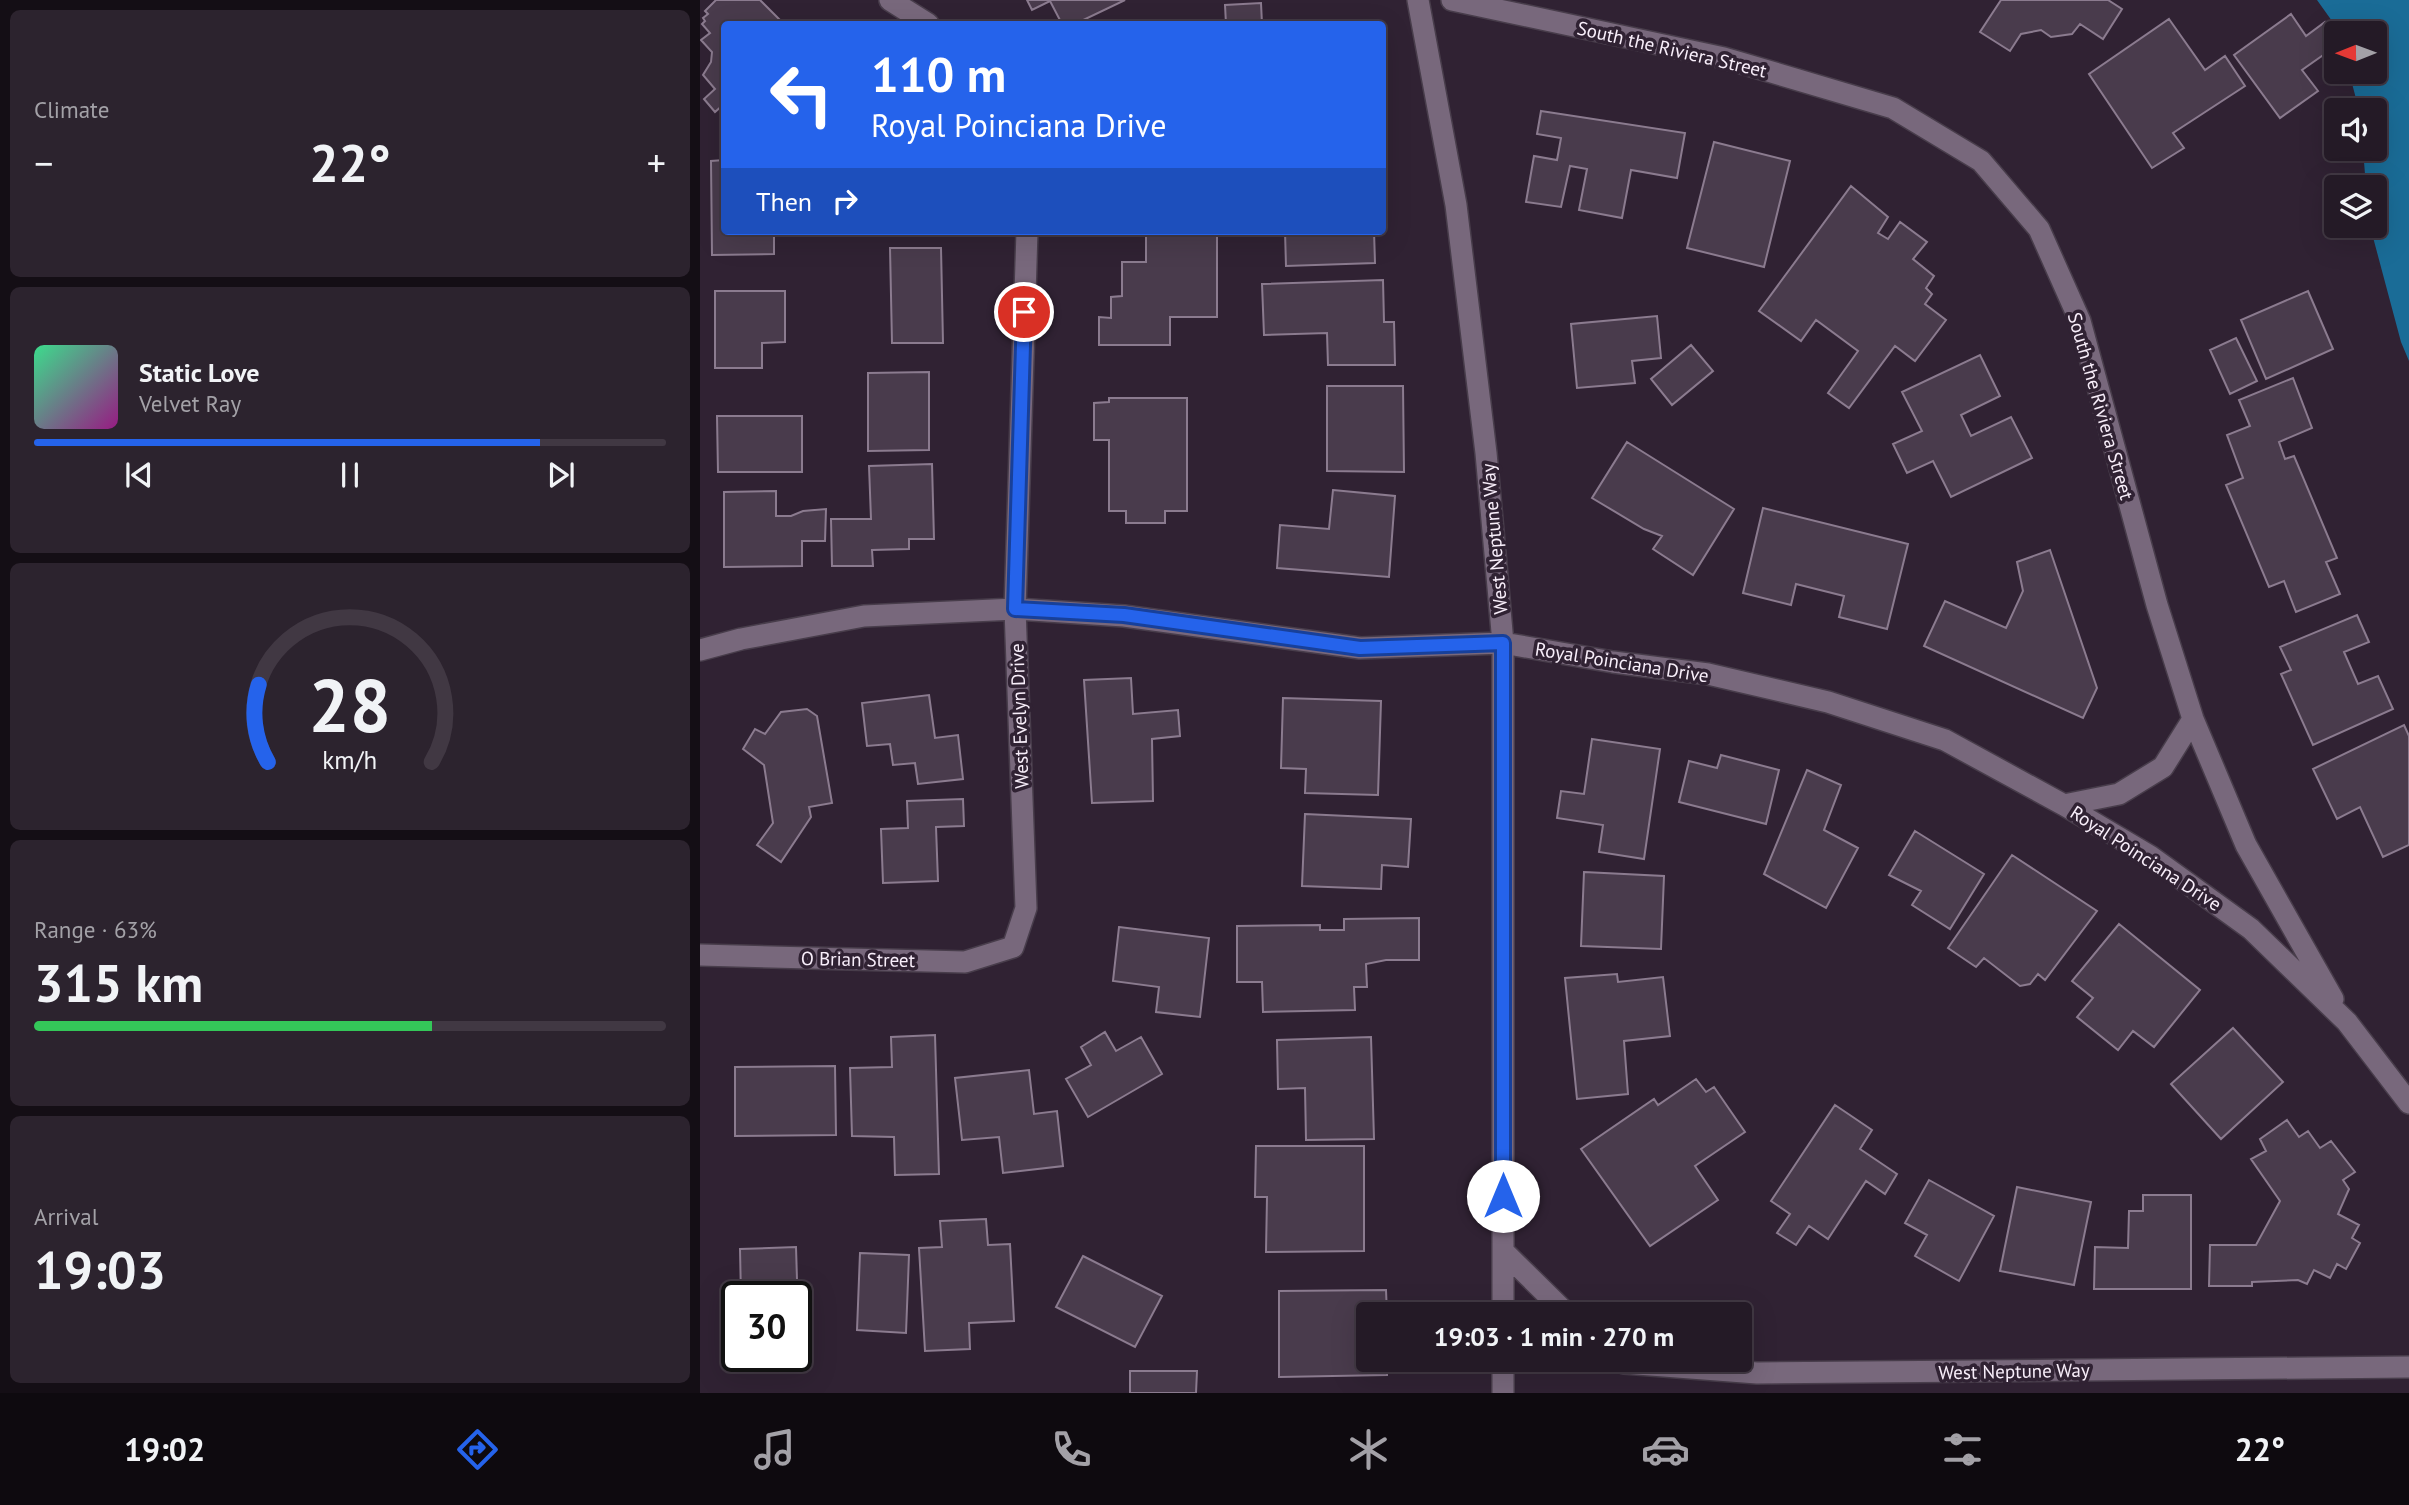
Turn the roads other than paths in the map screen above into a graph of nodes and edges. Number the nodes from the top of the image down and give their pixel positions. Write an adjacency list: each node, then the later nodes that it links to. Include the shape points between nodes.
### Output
1 (890, 0): 4 (street)
2 (1418, 0): 7 (street, West Neptune Way, via 1456,205)
3 (1451, 0): 9 (street, South the Riviera Street, via 1724,58 1880,104 1981,161 2039,229 2080,321)
4 (923, 21)
5 (1027, 235): 6 (street, West Evelyn Drive)
6 (1015, 609): 7 (street, Royal Poinciana Drive, via 1124,615 1360,648); 8 (street, Royal Poinciana Drive, via 864,616); 11 (street, West Evelyn Drive, via 1026,908)
7 (1503, 643): 10 (street, Royal Poinciana Drive, via 1708,674 1828,702 1945,740); 15 (street, West Neptune Way)
8 (700, 650)
9 (2193, 719): 10 (street, via 2164,767 2119,794); 13 (street, South the Riviera Street, via 2246,845)
10 (2064, 805): 13 (street, Royal Poinciana Drive, via 2150,856 2251,929)
11 (1013, 947): 12 (street, O Brian Street, via 965,961)
12 (700, 955)
13 (2347, 1022): 14 (street, Royal Poinciana Drive)
14 (2409, 1103)
15 (1503, 1251): 16 (street, West Neptune Way); 17 (street)
16 (1503, 1302)
17 (1555, 1302)
18 (2407, 1365): 20 (street, West Neptune Way)
19 (1503, 1372): 21 (street)
20 (1744, 1372)
21 (1503, 1393)

